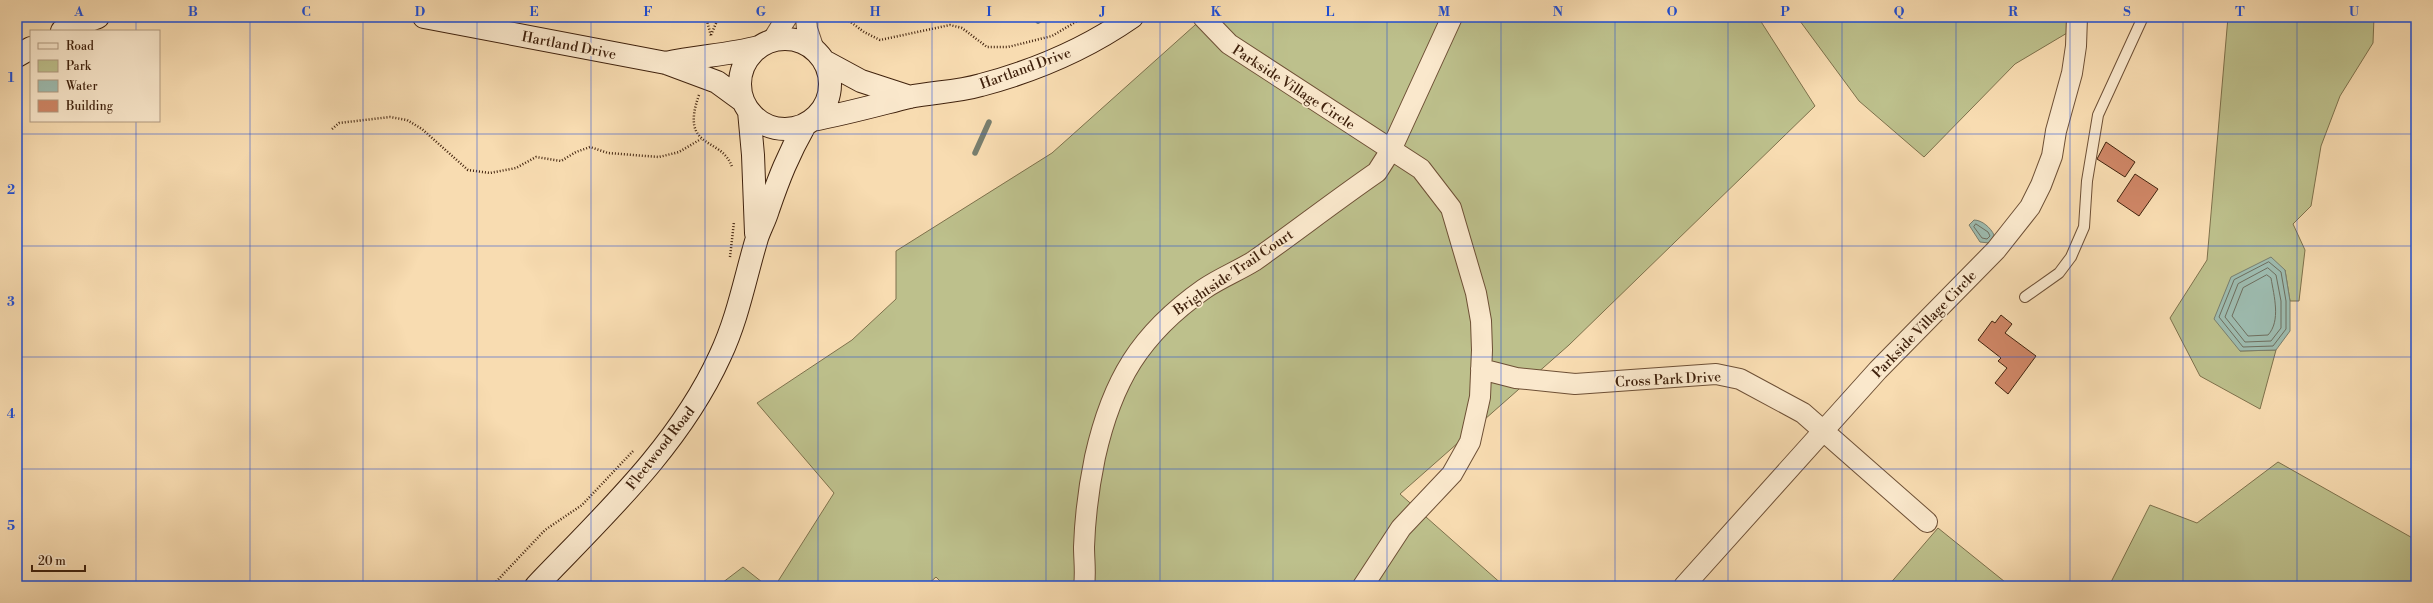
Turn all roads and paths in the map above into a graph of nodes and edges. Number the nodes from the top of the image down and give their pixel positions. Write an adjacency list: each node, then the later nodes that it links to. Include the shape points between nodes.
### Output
1 (98, 17): 14 (main road)
2 (424, 17): 21 (main road, Hartland Drive)
3 (706, 17): 15 (path)
4 (721, 17): 15 (path)
5 (787, 17): 17 (street)
6 (806, 17): 20 (street, via 807,30)
7 (844, 17): 8 (path, via 880,40 950,25 962,28 987,47 1008,48 1052,36)
8 (1084, 17)
9 (1132, 17): 23 (main road, Hartland Drive, via 1087,45 1017,74 980,86)
10 (1203, 17): 28 (street, Parkside Village Circle, via 1229,44)
11 (1452, 17): 28 (street)
12 (2077, 17): 35 (street, Parkside Village Circle, via 2072,73 2052,156 2030,207 1996,250 1878,370)
13 (2143, 17): 33 (lane, via 2098,115 2087,181 2084,227 2074,251 2059,274)
14 (65, 30)
15 (711, 36): 16 (path)
16 (711, 44)
17 (765, 44): 20 (main road, Hartland Drive, via 787,39 802,42); 21 (main road, Hartland Drive, via 723,55 691,57); 24 (main road, via 748,58 741,71 740,86)
18 (30, 49): 19 (main road)
19 (17, 56)
20 (819, 56): 23 (main road, Hartland Drive, via 866,83); 25 (main road, via 830,75 830,90 826,104)
21 (666, 63): 24 (main road, Hartland Drive, via 717,82)
22 (700, 93): 27 (path, via 693,115 695,128)
23 (910, 97): 25 (main road, Hartland Drive)
24 (746, 106): 25 (main road, Hartland Drive, via 762,123 776,129 791,129); 31 (main road, Fleetwood Road, via 753,155)
25 (809, 123): 31 (main road, Fleetwood Road, via 778,177)
26 (332, 129): 27 (path, via 339,123 390,117 408,120 422,129 468,170 490,173 516,168 536,157 561,161 590,147 608,152 659,157 679,152)
27 (702, 139): 29 (path, via 723,155)
28 (1391, 150): 34 (street, Parkside Village Circle, via 1422,169 1451,208 1469,266 1481,321); 40 (street, Brightside Trail Court, via 1377,172 1243,268 1205,288 1169,316 1143,344 1124,371 1110,403 1095,457 1085,526)
29 (734, 171)
30 (735, 216): 32 (path)
31 (757, 238): 39 (main road, Fleetwood Road, via 738,312 721,356 684,421 619,499)
32 (729, 261)
33 (2025, 297)
34 (1481, 369): 35 (street, Cross Park Drive, via 1516,378 1575,384 1722,374 1740,379 1794,407); 41 (street, Parkside Village Circle, via 1480,397 1470,442 1452,474 1401,528)
35 (1823, 431): 37 (street, Cross Park Drive); 42 (street, Parkside Village Circle)
36 (637, 446): 38 (path, via 582,505 545,530)
37 (1927, 522)
38 (492, 586)
39 (536, 586)
40 (1084, 586)
41 (1364, 586)
42 (1684, 586)

